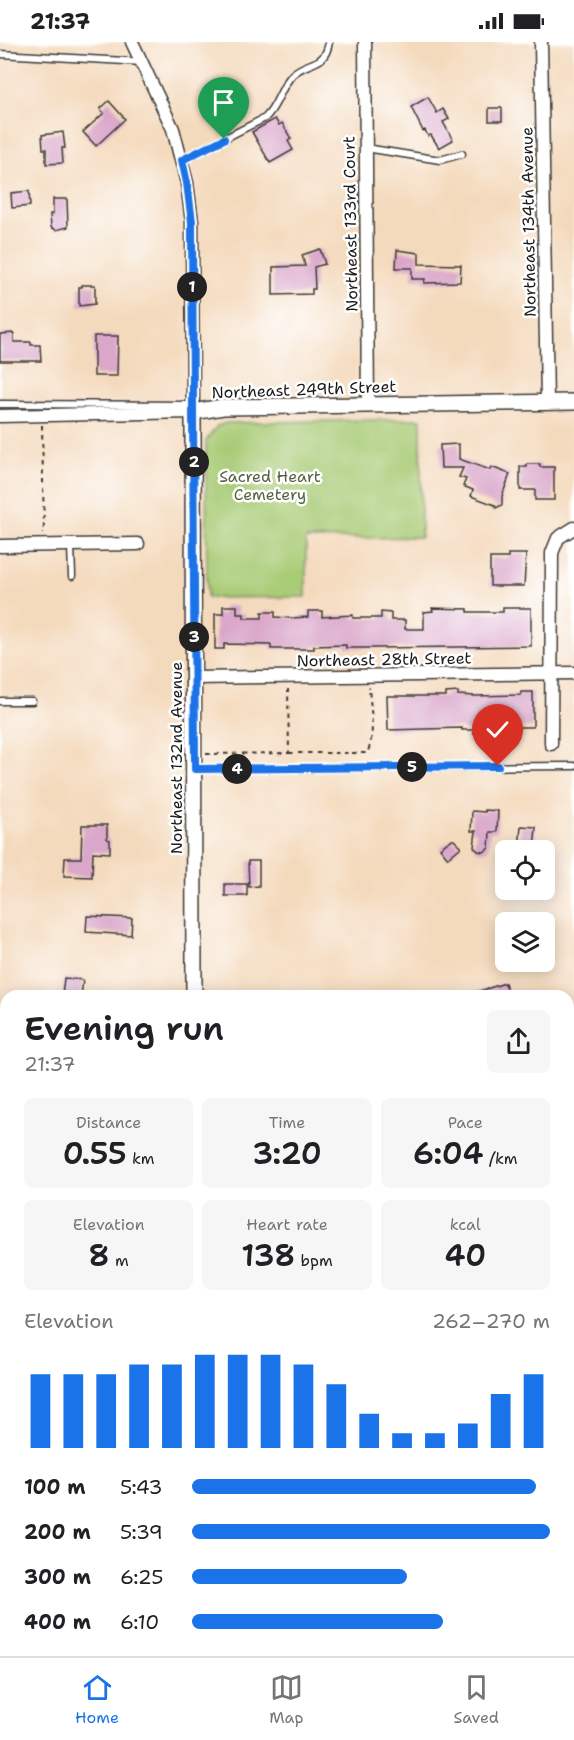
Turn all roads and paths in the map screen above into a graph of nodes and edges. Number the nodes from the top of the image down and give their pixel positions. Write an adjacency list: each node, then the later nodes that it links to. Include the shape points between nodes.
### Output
1 (132, 42): 6 (street)
2 (329, 42): 9 (lane, via 328,52 320,61 294,73 274,110 265,118)
3 (365, 42): 7 (street, Northeast 133rd Court)
4 (541, 42): 10 (street, Northeast 134th Avenue)
5 (0, 54): 6 (lane)
6 (143, 62): 9 (street, via 165,108)
7 (366, 148): 8 (lane, via 440,160); 13 (street, Northeast 133rd Court)
8 (462, 154)
9 (182, 160): 14 (street, via 192,222)
10 (547, 402): 11 (street, Northeast 249th Street); 13 (street, Northeast 249th Street)
11 (574, 402)
12 (0, 404): 14 (lane)
13 (368, 405): 14 (street, Northeast 249th Street)
14 (193, 409): 16 (street, Northeast 249th Street); 27 (street, Northeast 132nd Avenue)
15 (0, 416): 16 (street, Northeast 249th Street)
16 (42, 416): 21 (path)
17 (574, 528): 23 (street, via 562,534 552,553)
18 (138, 544): 19 (street)
19 (71, 545): 21 (street); 22 (lane)
20 (0, 546): 21 (street)
21 (44, 546)
22 (72, 576)
23 (551, 673): 24 (street, Northeast 28th Street); 26 (street, Northeast 28th Street); 30 (street)
24 (574, 673)
25 (288, 676): 26 (street, Northeast 28th Street); 27 (street, Northeast 28th Street); 31 (path)
26 (369, 676): 31 (path, via 371,724 367,753)
27 (194, 678): 32 (street, Northeast 132nd Avenue)
28 (0, 701): 29 (lane)
29 (32, 701)
30 (551, 744)
31 (289, 753): 32 (path)
32 (195, 762): 33 (lane); 34 (street, Northeast 132nd Avenue)
33 (574, 766)
34 (194, 990)

